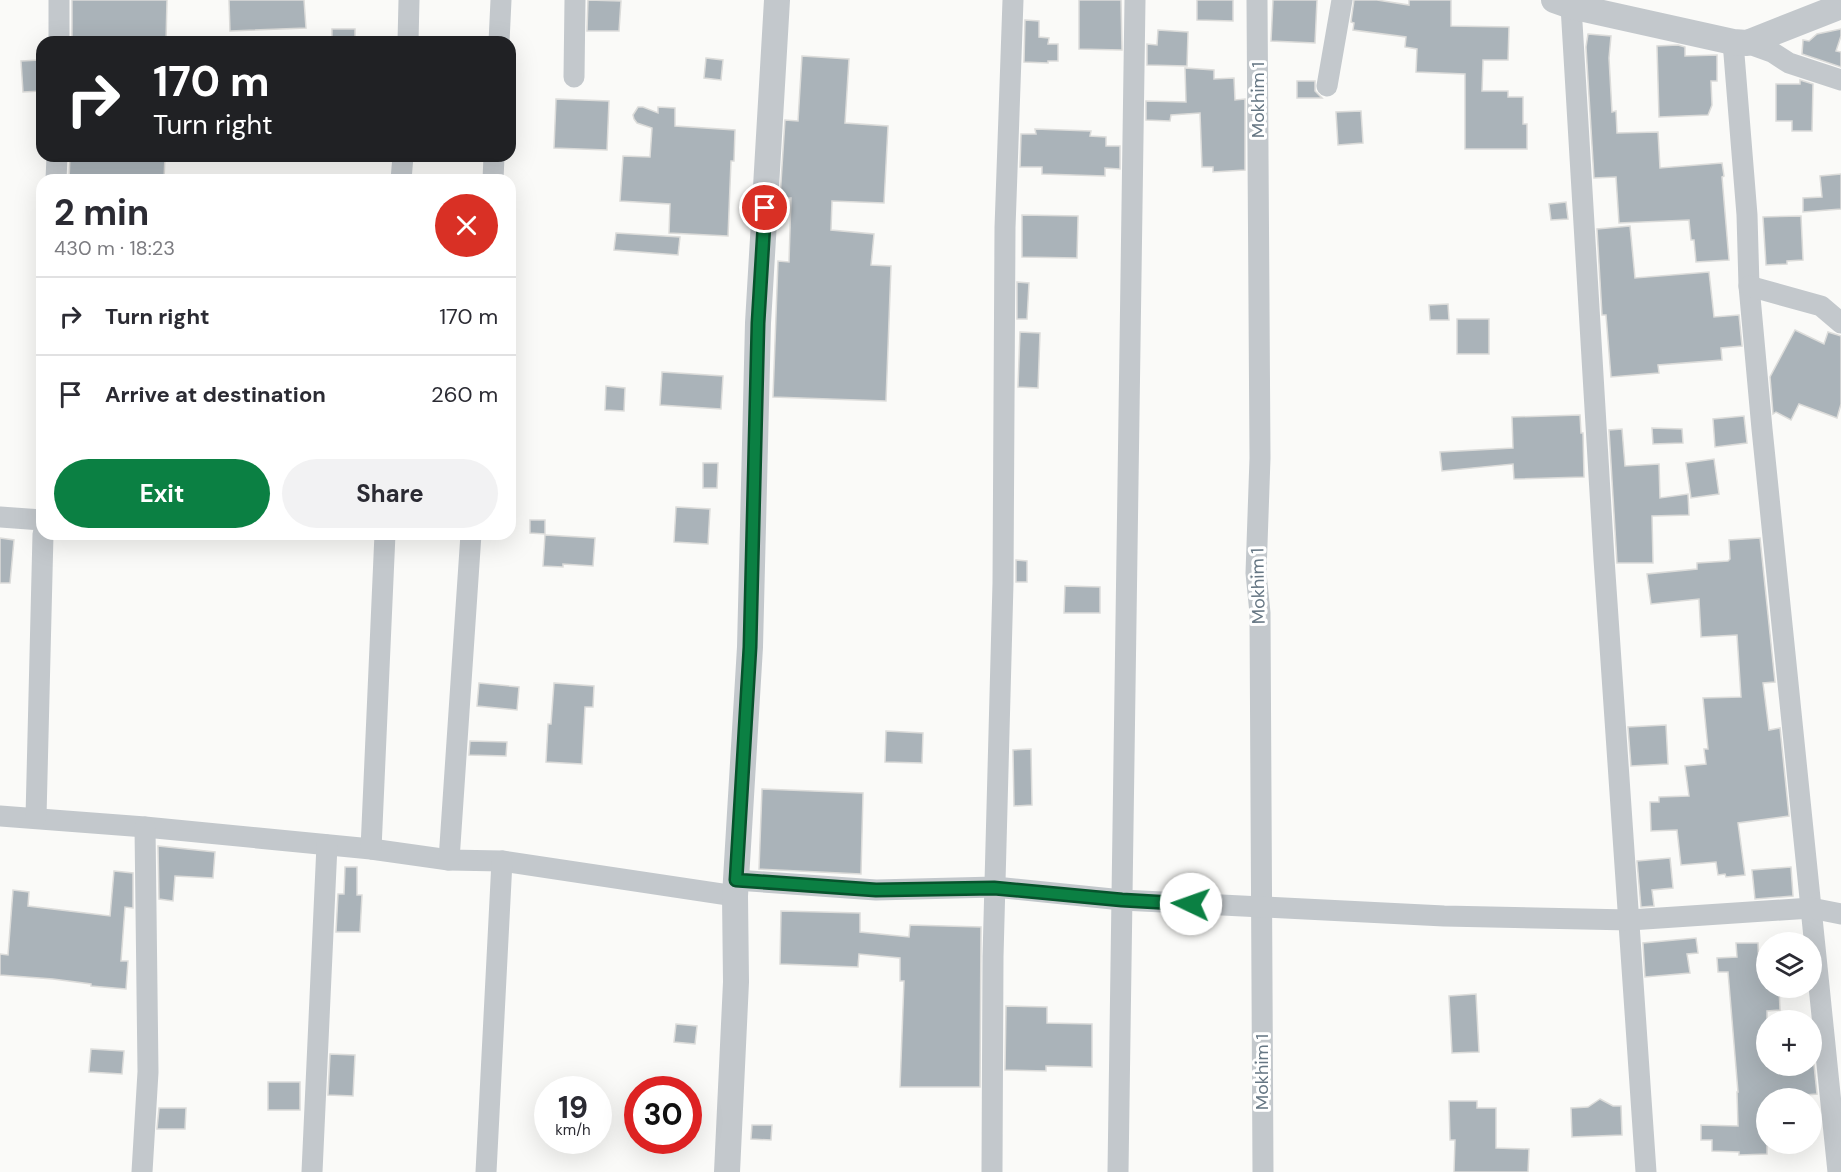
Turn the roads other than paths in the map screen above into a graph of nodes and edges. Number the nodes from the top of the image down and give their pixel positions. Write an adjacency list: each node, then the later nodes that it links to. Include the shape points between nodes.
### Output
1 (59, 0): 12 (street)
2 (409, 0): 13 (street)
3 (501, 0): 14 (street)
4 (575, 0): 16 (street)
5 (777, 0): 33 (street, via 758,323 750,647)
6 (1013, 0): 34 (street, via 1005,228 1003,583)
7 (1135, 0): 35 (street)
8 (1257, 0): 36 (street, Mokhim 1, via 1260,458 1256,573 1260,613)
9 (1342, 0): 18 (street)
10 (1562, 3): 15 (street); 39 (street)
11 (1841, 6): 15 (street)
12 (59, 36)
13 (408, 36)
14 (499, 36)
15 (1740, 42): 17 (street); 19 (street)
16 (574, 77)
17 (1841, 80)
18 (1327, 86)
19 (1749, 286): 20 (street, via 1821,306); 37 (street)
20 (1841, 323)
21 (0, 517): 22 (street)
22 (36, 520)
23 (43, 540): 27 (street)
24 (385, 540): 30 (street)
25 (471, 540): 31 (street)
26 (0, 816): 27 (street)
27 (36, 817): 28 (street)
28 (145, 827): 29 (street); 40 (street, via 148,1072)
29 (327, 845): 30 (street); 41 (street)
30 (371, 849): 31 (street)
31 (448, 860): 32 (street)
32 (502, 861): 33 (street); 42 (street)
33 (736, 888): 34 (street); 43 (street)
34 (994, 888): 35 (street); 44 (street)
35 (1122, 900): 36 (street); 45 (street)
36 (1261, 907): 39 (street); 46 (street, Mokhim 1)
37 (1811, 908): 38 (street); 39 (street); 48 (street)
38 (1841, 914)
39 (1630, 920): 47 (street)
40 (142, 1172)
41 (312, 1172)
42 (486, 1172)
43 (727, 1172)
44 (992, 1172)
45 (1118, 1172)
46 (1263, 1172)
47 (1646, 1172)
48 (1838, 1172)

